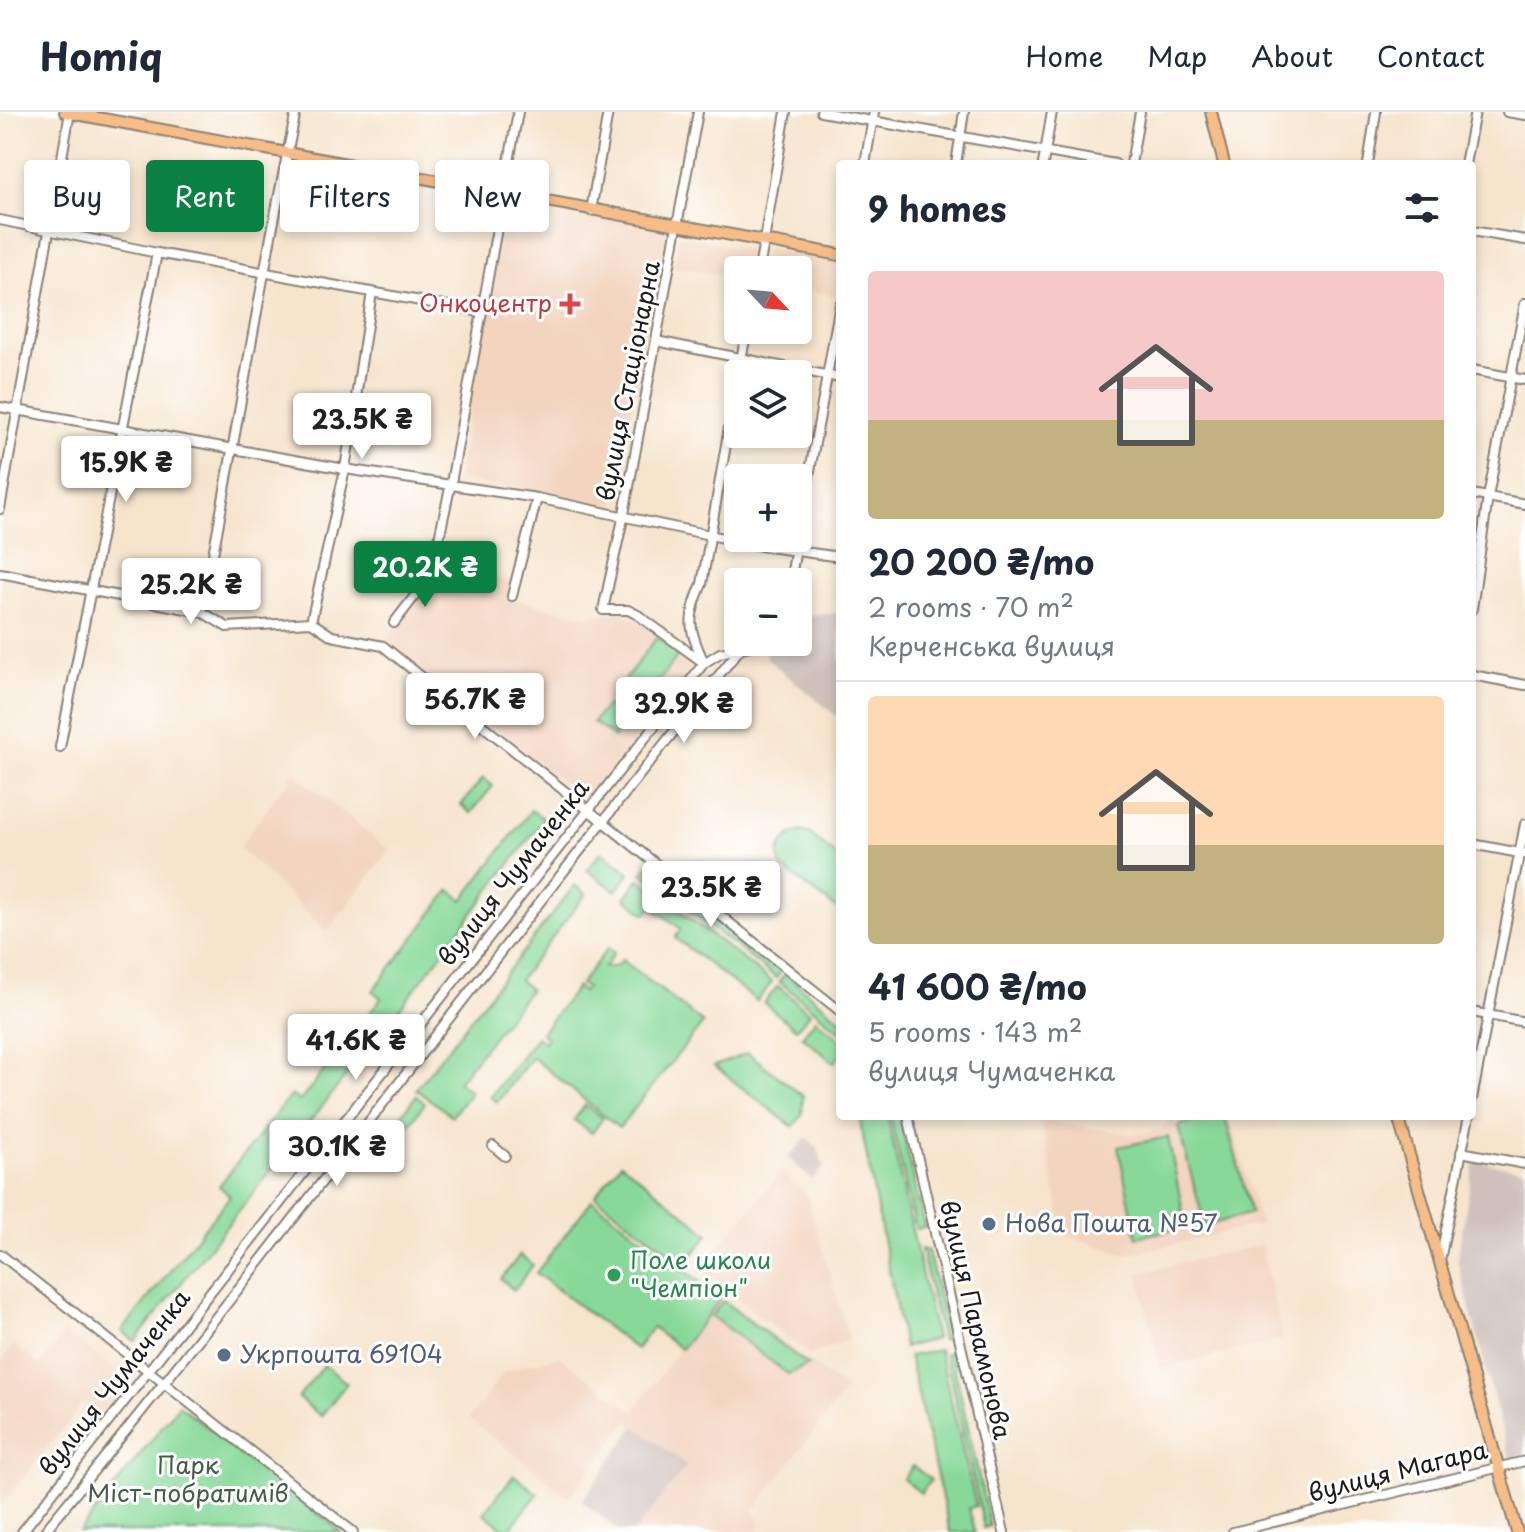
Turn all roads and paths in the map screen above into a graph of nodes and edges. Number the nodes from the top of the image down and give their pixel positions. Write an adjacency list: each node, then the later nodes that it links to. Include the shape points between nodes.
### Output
1 (68, 112): 19 (main road); 20 (street)
2 (296, 112): 19 (street)
3 (518, 112): 21 (street)
4 (608, 112): 32 (street)
5 (698, 112): 34 (street, вулиця Стаціонарна)
6 (786, 112): 41 (street)
7 (821, 112): 16 (street)
8 (964, 112): 17 (street)
9 (1052, 112): 18 (street)
10 (1140, 112): 26 (street)
11 (1211, 112): 27 (main road)
12 (1376, 112): 28 (street)
13 (1475, 112): 29 (street)
14 (1507, 112): 15 (street)
15 (1525, 115)
16 (873, 117): 17 (street); 22 (street)
17 (961, 136): 18 (street); 23 (street)
18 (1044, 152): 24 (street); 25 (street)
19 (287, 154): 30 (main road); 45 (street)
20 (60, 160)
21 (509, 160)
22 (866, 160)
23 (957, 160)
24 (1043, 160)
25 (1091, 160)
26 (1132, 160)
27 (1223, 160)
28 (1369, 160)
29 (1466, 160)
30 (435, 181)
31 (549, 203): 32 (main road)
32 (591, 211): 34 (main road)
33 (0, 220): 35 (street)
34 (679, 225): 41 (main road); 50 (street, вулиця Стаціонарна)
35 (24, 226)
36 (47, 232): 60 (street)
37 (52, 232): 42 (street)
38 (496, 232): 48 (street)
39 (1476, 232): 40 (street)
40 (1525, 240)
41 (765, 242): 43 (main road); 44 (street)
42 (157, 253): 45 (street); 61 (street)
43 (836, 254)
44 (762, 256)
45 (262, 272): 46 (street); 63 (street)
46 (372, 292): 48 (street); 65 (street)
47 (1525, 303): 57 (street)
48 (481, 312): 66 (street)
49 (836, 326): 55 (street)
50 (656, 341): 52 (street); 72 (street, вулиця Стаціонарна)
51 (744, 344): 52 (street)
52 (741, 360)
53 (1476, 371): 57 (street)
54 (812, 373): 55 (street)
55 (827, 376): 56 (street); 64 (street)
56 (836, 377)
57 (1510, 377): 58 (street); 68 (street)
58 (1525, 380)
59 (0, 407): 60 (street)
60 (16, 410): 61 (street); 71 (street)
61 (124, 429): 63 (street); 79 (street)
62 (724, 448): 73 (street)
63 (234, 449): 65 (street); 81 (street)
64 (811, 464)
65 (345, 469): 66 (street); 82 (street)
66 (451, 483): 69 (street); 83 (street, via 431,575)
67 (1476, 495): 68 (street)
68 (1488, 497): 70 (street); 78 (street)
69 (537, 498): 72 (street); 80 (street)
70 (1525, 504)
71 (0, 509)
72 (624, 514): 73 (street); 86 (street, вулиця Стаціонарна, via 603,610 638,615)
73 (709, 532): 74 (street); 86 (street, via 702,584 689,623)
74 (724, 535)
75 (803, 552): 76 (street)
76 (836, 556)
77 (0, 573): 79 (street)
78 (1476, 581)
79 (92, 591): 81 (street); 89 (street)
80 (512, 596)
81 (202, 612): 82 (street, via 227,627)
82 (311, 622): 90 (street, via 332,636 383,646)
83 (394, 623)
84 (724, 652): 86 (street)
85 (734, 656): 91 (street, вулиця Чумаченка)
86 (704, 663): 90 (street, вулиця Чумаченка)
87 (1476, 676): 88 (street)
88 (1525, 685)
89 (60, 747)
90 (587, 812): 91 (street); 109 (street, вулиця Чумаченка)
91 (602, 821): 95 (street); 110 (street, вулиця Чумаченка)
92 (1525, 824): 94 (street)
93 (1476, 845): 94 (street)
94 (1522, 854): 97 (street)
95 (836, 1008)
96 (1476, 1013): 97 (street)
97 (1488, 1015): 98 (street); 99 (street)
98 (1525, 1022)
99 (1476, 1078)
100 (909, 1120): 116 (street, вулиця Парамонова)
101 (1399, 1120): 108 (main road)
102 (1468, 1120): 104 (street)
103 (493, 1146): 105 (street)
104 (1461, 1152): 106 (street); 108 (street)
105 (505, 1156)
106 (1525, 1164)
107 (0, 1254): 109 (street)
108 (1439, 1265): 112 (main road)
109 (150, 1372): 110 (street); 113 (street, вулиця Чумаченка)
110 (165, 1384): 114 (street, вулиця Чумаченка); 115 (street)
111 (1525, 1461): 112 (street, вулиця Магара)
112 (1499, 1468): 117 (street, вулиця Магара); 118 (main road)
113 (22, 1532)
114 (44, 1532)
115 (353, 1532)
116 (1004, 1532)
117 (1233, 1532)
118 (1517, 1532)

